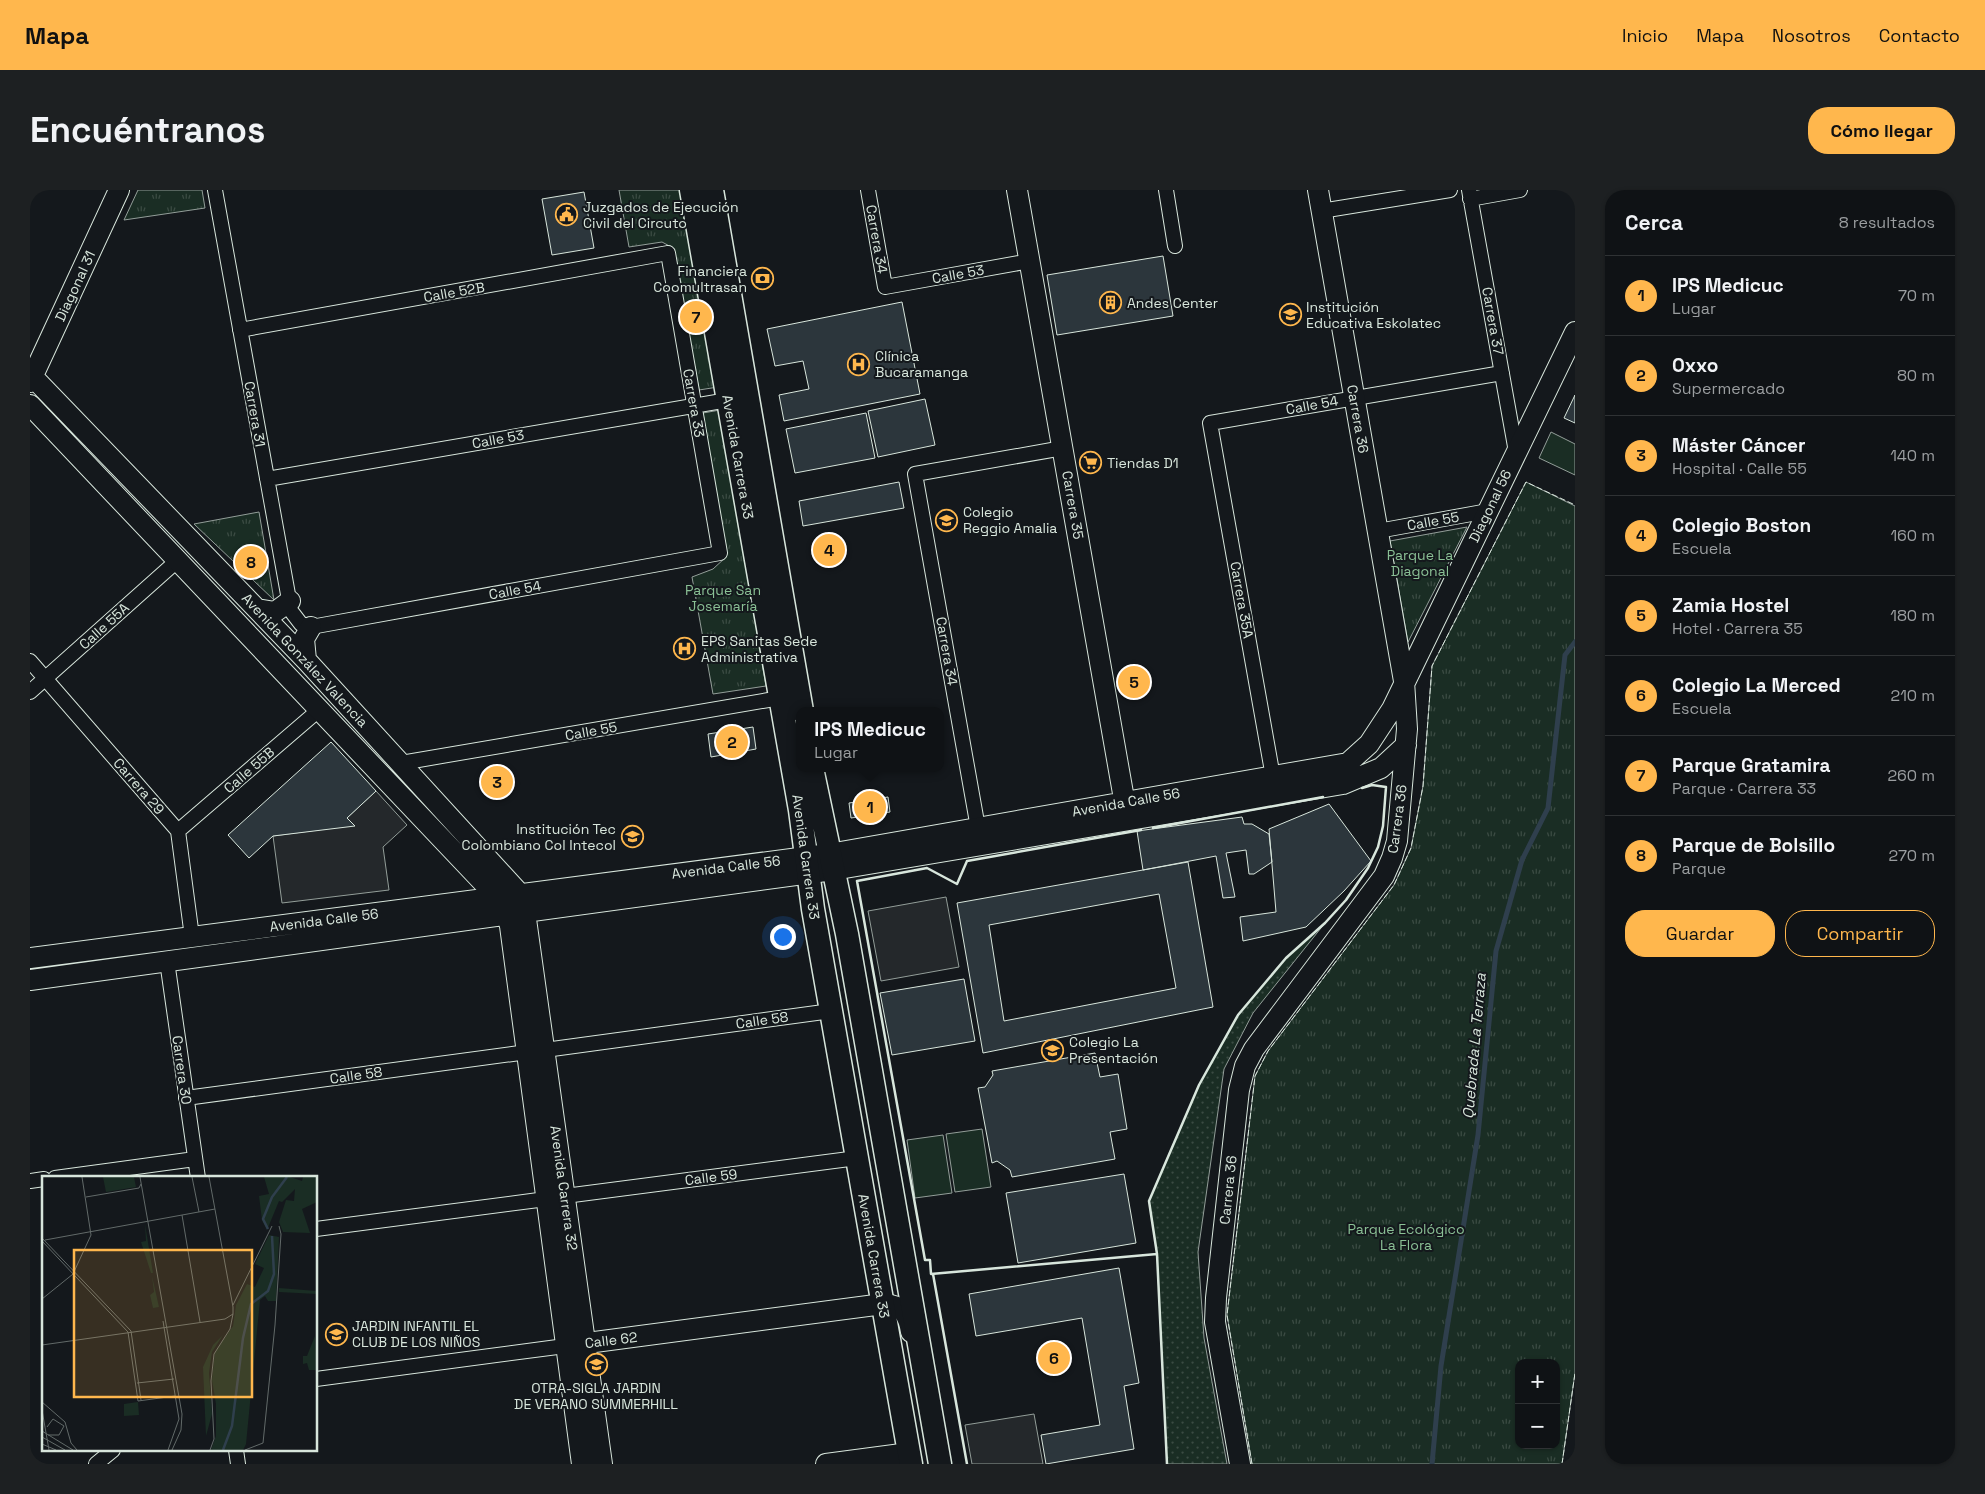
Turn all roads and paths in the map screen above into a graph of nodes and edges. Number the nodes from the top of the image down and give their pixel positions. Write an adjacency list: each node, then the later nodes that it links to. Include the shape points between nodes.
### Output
1 (119, 190): 20 (street, Diagonal 31)
2 (214, 190): 17 (street, Carrera 31)
3 (691, 190): 22 (main road, Avenida Carrera 33)
4 (712, 190): 42 (main road, Avenida Carrera 33)
5 (868, 190): 16 (street, Carrera 34)
6 (1017, 190): 15 (street, Carrera 35)
7 (1166, 190): 13 (street)
8 (1318, 190): 12 (street, Carrera 36)
9 (1450, 190): 12 (street)
10 (1520, 190): 11 (street)
11 (1470, 194): 19 (street, Carrera 37)
12 (1321, 211): 21 (street, Carrera 36)
13 (1175, 246)
14 (668, 253): 17 (street, Calle 52B); 24 (street, Carrera 33)
15 (1030, 261): 16 (street, Calle 53); 26 (street, Carrera 35)
16 (886, 287)
17 (240, 330): 28 (street, Carrera 31)
18 (1575, 332): 27 (street, Diagonal 56)
19 (1502, 373): 21 (street, Calle 54); 27 (street, Carrera 37)
20 (31, 378): 34 (street, Avenida González Valencia)
21 (1354, 398): 25 (street, Calle 54); 30 (street, Carrera 36)
22 (728, 400): 24 (street, Calle 53); 41 (main road, Avenida Carrera 33)
23 (30, 405): 32 (street, Avenida González Valencia)
24 (694, 405): 28 (street, Calle 53); 31 (street, Carrera 33)
25 (1210, 423): 47 (street, Carrera 35A)
26 (1063, 448): 48 (street, Carrera 35); 49 (street, Carrera 34, via 916,474)
27 (1516, 452): 29 (street, Diagonal 56)
28 (267, 479): 33 (street, Carrera 31)
29 (1488, 511): 30 (street, Calle 55); 39 (street, Diagonal 56)
30 (1378, 531): 39 (street, Carrera 36)
31 (720, 553): 35 (street, Calle 54)
32 (178, 560): 38 (street, Calle 55A); 43 (street, Avenida González Valencia)
33 (290, 601): 34 (street, via 275,612); 35 (street, Carrera 31, via 296,620)
34 (257, 609): 36 (street, Avenida González Valencia)
35 (311, 627): 36 (street, via 304,640)
36 (306, 660): 45 (street, Avenida González Valencia)
37 (30, 661): 38 (street, Carrera 29)
38 (46, 679): 40 (street, Calle 55A); 50 (street, Carrera 29)
39 (1404, 681): 44 (street, Carrera 36, via 1408,713); 47 (street, Avenida Calle 56, via 1380,729 1354,759 1337,766)
40 (30, 692)
41 (780, 698): 45 (street, Calle 55); 53 (main road, Avenida Carrera 33)
42 (801, 707)
43 (320, 709): 50 (street, Calle 55B); 52 (street, Avenida González Valencia)
44 (1406, 745): 48 (street, Avenida Calle 56, via 1381,768 1350,782); 83 (street, Carrera 36, via 1397,841 1384,876 1254,1049 1245,1066 1239,1090 1215,1322)
45 (401, 763): 56 (street, Avenida González Valencia)
46 (813, 772): 51 (main road, Avenida Carrera 33)
47 (1273, 777): 48 (street, Avenida Calle 56)
48 (1126, 811): 49 (street, Avenida Calle 56); 51 (street, Avenida Calle 56)
49 (978, 828): 51 (street, Avenida Calle 56)
50 (178, 831): 57 (street)
51 (831, 862): 53 (street, Avenida Calle 56); 75 (main road, Avenida Carrera 33, via 847,934)
52 (468, 866): 54 (street, Avenida González Valencia); 55 (street, via 467,883)
53 (807, 866): 56 (street, Avenida Calle 56); 61 (main road, Avenida Carrera 33)
54 (497, 897): 55 (street, Avenida Calle 56); 56 (street, Avenida Calle 56)
55 (456, 903): 57 (street, Avenida Calle 56)
56 (518, 907): 59 (street, Avenida Calle 56); 62 (street, Avenida Carrera 32)
57 (192, 937): 58 (street, Avenida Calle 56)
58 (30, 958)
59 (167, 961): 60 (street, Avenida Calle 56); 63 (street, Carrera 30)
60 (30, 980)
61 (831, 1011): 62 (street, Calle 58); 64 (main road, Avenida Carrera 33)
62 (536, 1051): 63 (street, Calle 58); 68 (street, Avenida Carrera 32)
63 (186, 1098): 65 (street, Carrera 30)
64 (857, 1158): 68 (street, Calle 59); 70 (main road, Avenida Carrera 33)
65 (195, 1159): 66 (street); 67 (street, Carrera 30)
66 (92, 1175)
67 (198, 1176)
68 (556, 1197): 69 (street, Calle 59); 72 (street, Avenida Carrera 32); 73 (street, Avenida Carrera 32)
69 (318, 1229)
70 (882, 1304): 71 (street, Calle 62, via 894,1304); 72 (street, Calle 62); 77 (main road, Avenida Carrera 33)
71 (905, 1312): 75 (street, Avenida Carrera 33, via 920,1388)
72 (586, 1343): 73 (street, Calle 62); 80 (street, Avenida Carrera 32)
73 (566, 1346): 74 (street, Calle 62); 79 (street, Avenida Carrera 32)
74 (318, 1379)
75 (931, 1410): 82 (main road, Avenida Carrera 33)
76 (111, 1452): 78 (street)
77 (910, 1459): 81 (street)
78 (96, 1464)
79 (582, 1464)
80 (602, 1464)
81 (826, 1464)
82 (940, 1464)
83 (1240, 1464)

